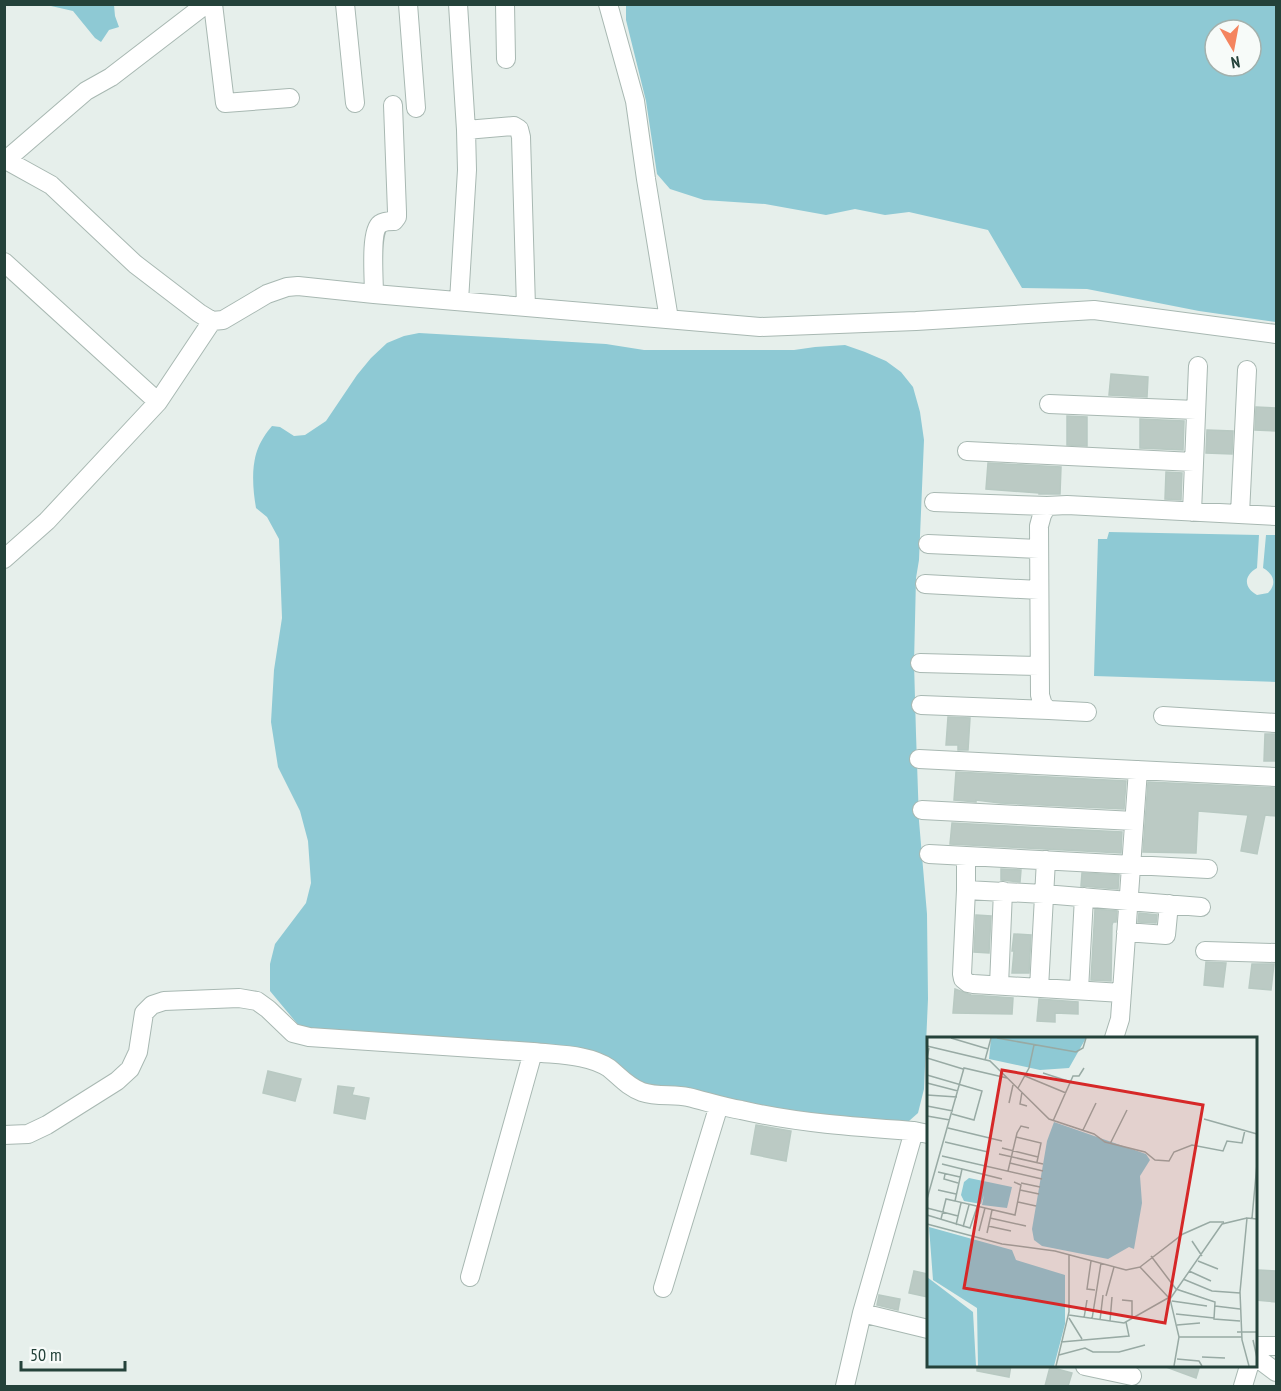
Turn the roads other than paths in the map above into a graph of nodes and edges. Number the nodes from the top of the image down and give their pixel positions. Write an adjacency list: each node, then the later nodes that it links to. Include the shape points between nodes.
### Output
1 (206, 4): 14 (street, via 111,77 86,91)
2 (213, 4): 9 (street, via 225,103)
3 (345, 4): 10 (street)
4 (408, 4): 12 (street)
5 (458, 4): 13 (street)
6 (505, 4): 8 (street)
7 (608, 4): 19 (street, via 635,101)
8 (506, 59)
9 (290, 98)
10 (355, 103)
11 (393, 105): 16 (street, via 398,212 394,220 378,225 376,231)
12 (416, 108)
13 (466, 130): 17 (street); 18 (street, via 514,126 519,129)
14 (5, 159): 20 (street, via 51,185 135,264)
15 (4, 262): 24 (street)
16 (374, 294): 17 (street); 20 (street, via 287,287 267,294 224,320)
17 (459, 302): 18 (street)
18 (526, 307): 19 (street)
19 (669, 319): 21 (street, via 760,327 1094,310)
20 (212, 321): 24 (street)
21 (1276, 334)
22 (1198, 366): 26 (street)
23 (1248, 370): 32 (street)
24 (158, 402): 36 (street, via 47,521)
25 (1049, 404): 26 (street)
26 (1196, 411): 28 (street)
27 (967, 451): 28 (street)
28 (1194, 462): 31 (street)
29 (934, 502): 30 (street)
30 (1047, 506): 31 (street); 35 (street, via 1039,526)
31 (1192, 512): 32 (street)
32 (1240, 514): 33 (street)
33 (1276, 516)
34 (928, 544): 35 (street)
35 (1039, 549): 38 (street)
36 (4, 559)
37 (925, 584): 38 (street)
38 (1039, 590): 40 (street)
39 (920, 663): 40 (street)
40 (1039, 666): 42 (street, via 1040,695)
41 (921, 705): 42 (street)
42 (1049, 710): 43 (street)
43 (1087, 712)
44 (1162, 716): 45 (street)
45 (1276, 723)
46 (919, 759): 47 (street)
47 (1138, 770): 48 (street); 50 (street)
48 (1276, 777)
49 (922, 810): 50 (street)
50 (1134, 821): 54 (street)
51 (929, 854): 52 (street)
52 (966, 856): 53 (street); 56 (street)
53 (1046, 860): 54 (street); 58 (street)
54 (1131, 864): 55 (street); 60 (street)
55 (1208, 869)
56 (966, 890): 57 (street); 66 (street, via 963,980)
57 (1003, 891): 58 (street); 66 (street)
58 (1044, 894): 59 (street); 67 (street)
59 (1084, 897): 60 (street); 68 (street)
60 (1129, 901): 61 (street); 63 (street)
61 (1168, 904): 62 (street); 63 (street, via 1166,935)
62 (1201, 907)
63 (1126, 932): 69 (street)
64 (1205, 951): 65 (street)
65 (1276, 953)
66 (999, 986): 67 (street)
67 (1039, 988): 68 (street)
68 (1079, 990): 69 (street)
69 (1122, 993): 70 (street)
70 (1114, 1037)
71 (533, 1052): 72 (street, via 591,1060 643,1092 686,1096); 74 (street, via 309,1037 292,1033 257,1001 164,1001 144,1013 138,1052 130,1069 117,1081 47,1125 28,1134); 75 (street)
72 (719, 1105): 73 (street, via 807,1121); 76 (street)
73 (921, 1132): 77 (street)
74 (4, 1135)
75 (470, 1277)
76 (663, 1288)
77 (862, 1313): 78 (street); 86 (street)
78 (927, 1329)
79 (1257, 1346): 80 (street)
80 (1276, 1346)
81 (1257, 1358): 84 (street)
82 (1094, 1367): 85 (street)
83 (1248, 1367): 87 (street)
84 (1276, 1372)
85 (1132, 1376)
86 (846, 1386)
87 (1243, 1386)

